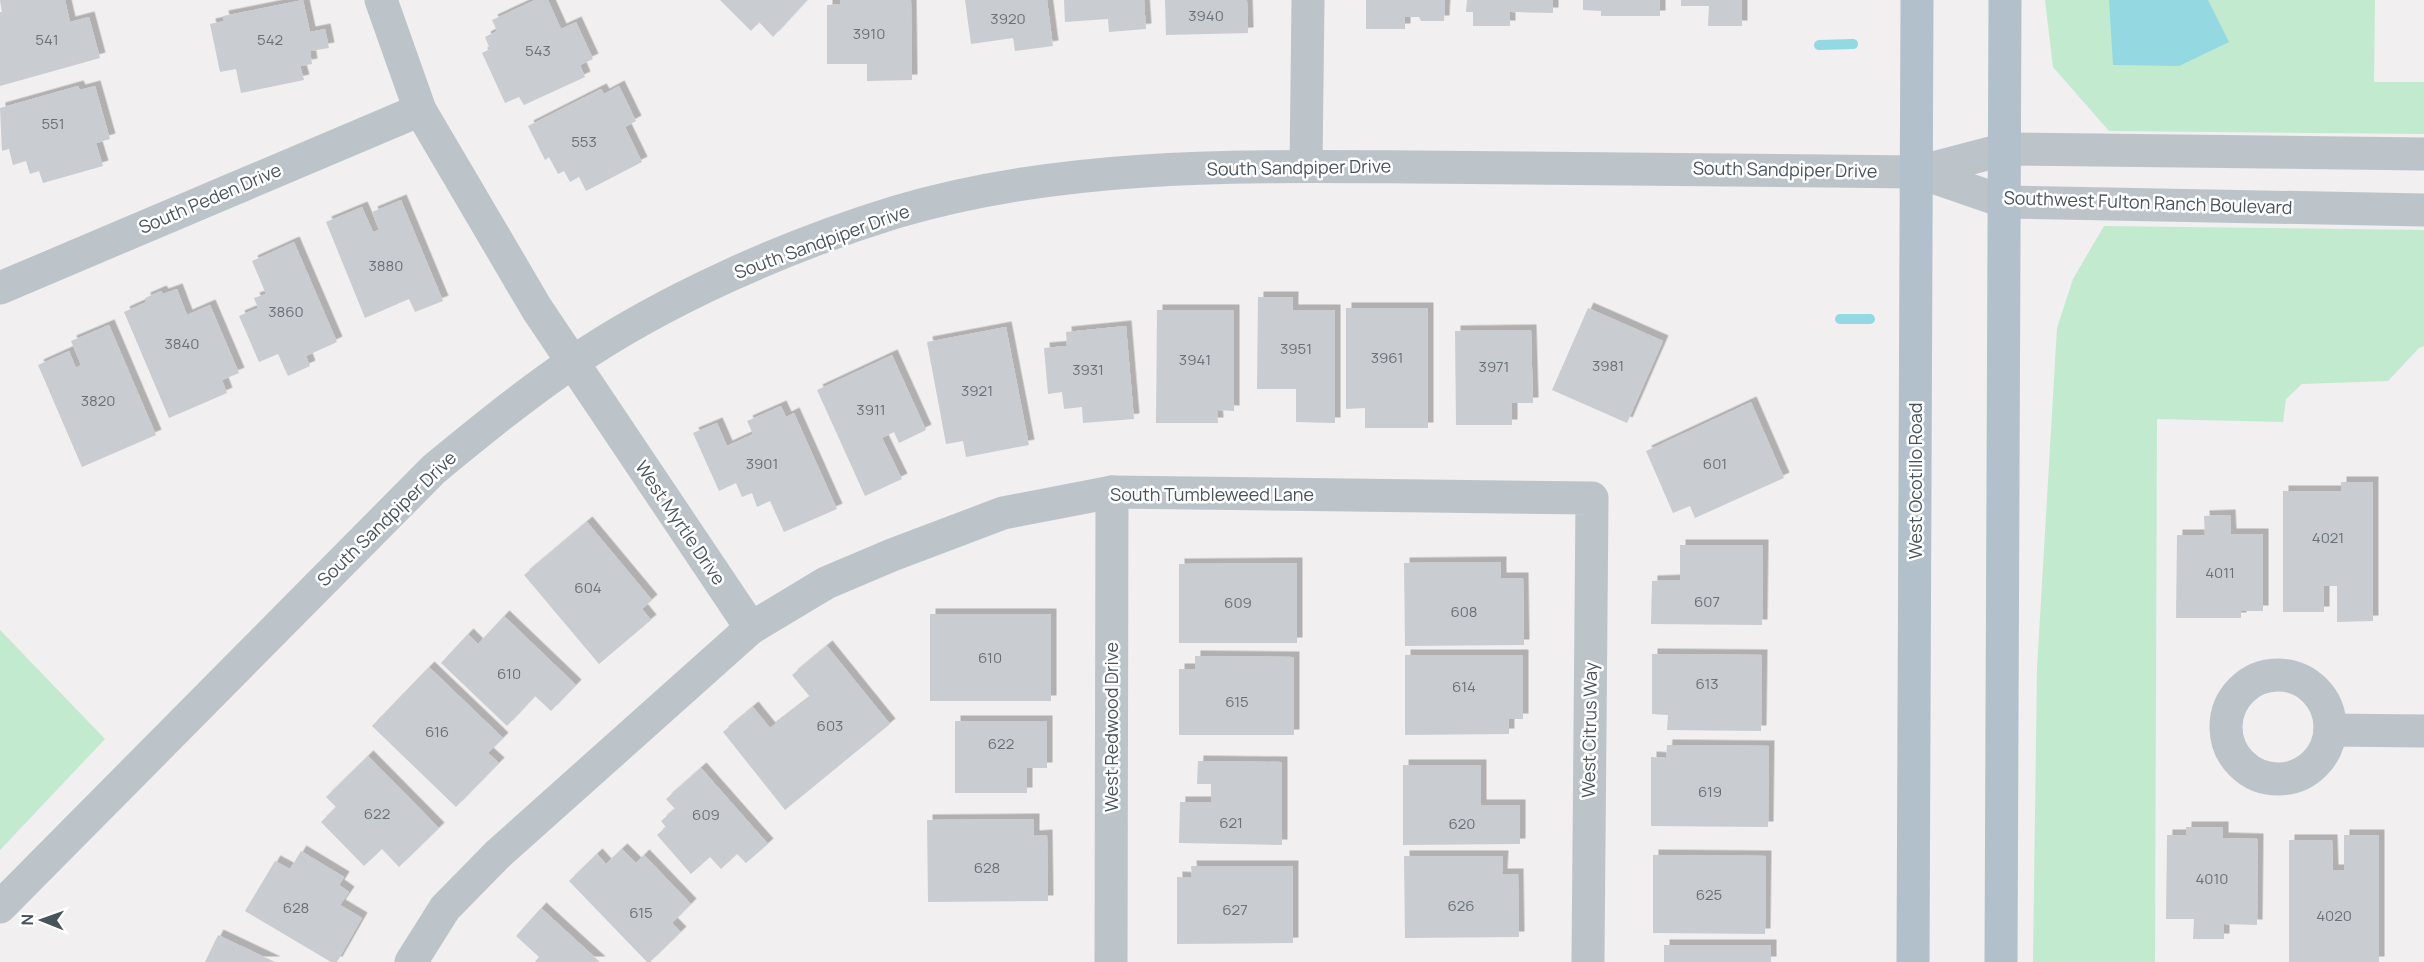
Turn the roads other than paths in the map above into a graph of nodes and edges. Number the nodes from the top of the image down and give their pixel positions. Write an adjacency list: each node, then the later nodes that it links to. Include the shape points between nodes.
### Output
1 (381, 0): 5 (street, West Myrtle Drive)
2 (1308, 0): 8 (street)
3 (1917, 0): 9 (main road, West Ocotillo Road)
4 (2005, 0): 6 (main road)
5 (420, 110): 12 (street, South Peden Drive); 13 (street, West Myrtle Drive)
6 (2006, 148): 7 (street); 9 (street); 10 (main road)
7 (2424, 154)
8 (1306, 166): 9 (street, South Sandpiper Drive); 13 (street, South Sandpiper Drive, via 1120,172 1042,181 896,213 796,248 726,278 651,314)
9 (1918, 172): 10 (street, Southwest Fulton Ranch Boulevard); 23 (main road, West Ocotillo Road)
10 (2005, 202): 11 (street, Southwest Fulton Ranch Boulevard); 24 (main road)
11 (2424, 210)
12 (0, 288)
13 (571, 363): 16 (street, West Myrtle Drive); 19 (street, South Sandpiper Drive, via 434,469)
14 (1112, 492): 15 (street, South Tumbleweed Lane); 16 (street, South Tumbleweed Lane, via 1003,513 826,584); 21 (street, West Redwood Drive)
15 (1592, 498): 22 (street, West Citrus Way)
16 (751, 628): 20 (street, via 498,854 445,908)
17 (2330, 730): 18 (street)
18 (2424, 731)
19 (0, 907)
20 (411, 962)
21 (1112, 962)
22 (1588, 962)
23 (1913, 962)
24 (2001, 962)

